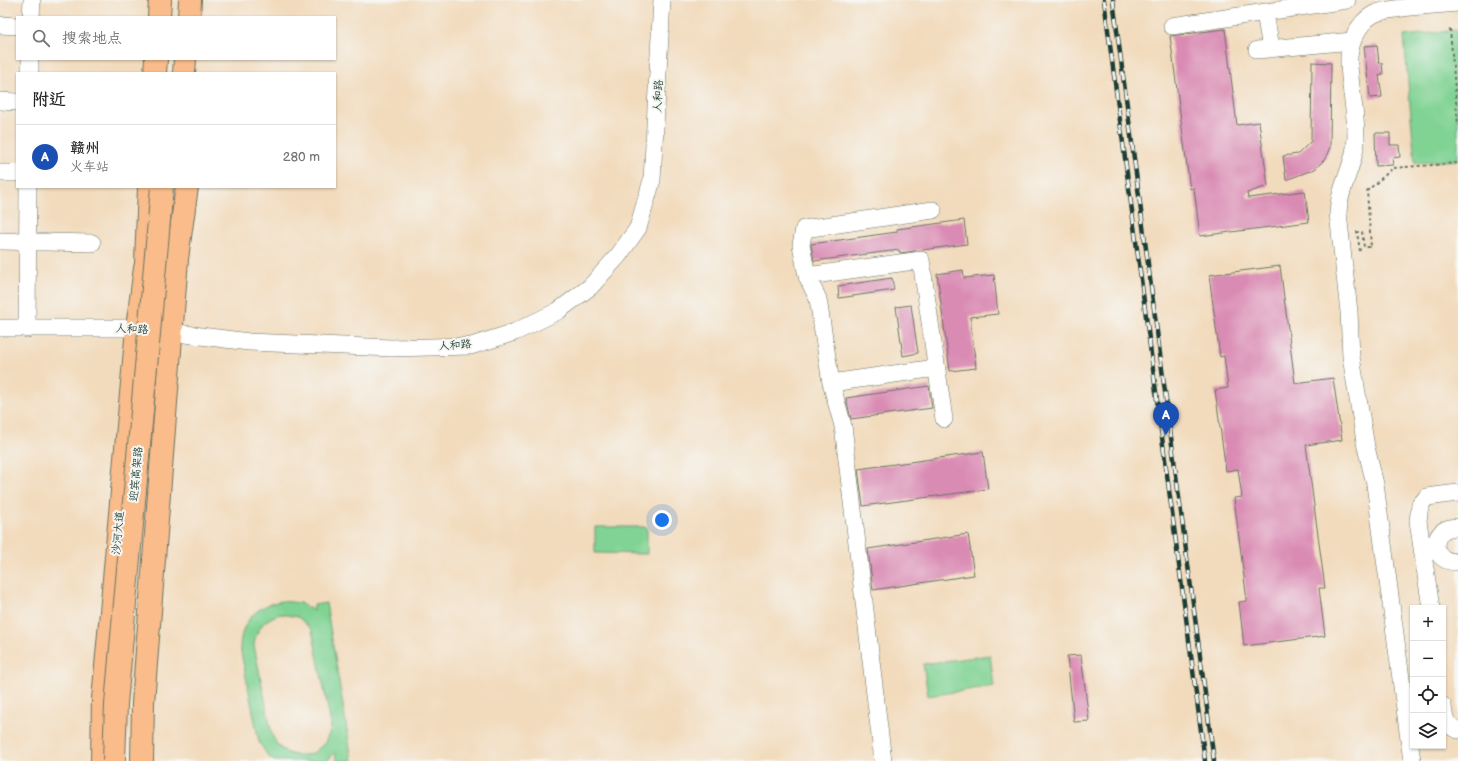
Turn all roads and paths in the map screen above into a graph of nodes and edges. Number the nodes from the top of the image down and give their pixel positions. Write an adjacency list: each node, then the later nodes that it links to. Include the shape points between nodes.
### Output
1 (32, 0): 13 (street)
2 (160, 0): 14 (main road)
3 (165, 0): 15 (main road)
4 (174, 0): 16 (main road)
5 (190, 0): 17 (main road)
6 (199, 0): 18 (main road)
7 (205, 0): 19 (main road)
8 (662, 0): 63 (street, 人和路, via 652,180 638,228 618,256 590,287 558,311 515,332 471,346 383,348 249,342)
9 (1347, 0): 12 (street)
10 (1458, 3): 11 (street)
11 (1379, 6): 24 (street, via 1367,18)
12 (1265, 13): 22 (street); 24 (street, via 1264,49)
13 (31, 16)
14 (159, 16)
15 (164, 16)
16 (173, 16)
17 (189, 16)
18 (198, 16)
19 (203, 16)
20 (0, 25): 21 (street)
21 (16, 26)
22 (1172, 26)
23 (1450, 29): 41 (path)
24 (1352, 41): 78 (street, via 1349,63 1356,146 1338,200 1338,213 1350,312 1351,357 1375,484)
25 (30, 60): 32 (street)
26 (156, 60): 33 (main road)
27 (162, 60): 34 (main road)
28 (170, 60): 35 (main road)
29 (185, 60): 36 (main road)
30 (194, 60): 37 (main road)
31 (200, 60): 38 (main road)
32 (30, 72)
33 (155, 72)
34 (161, 72)
35 (170, 72)
36 (184, 72)
37 (192, 72)
38 (199, 72)
39 (0, 101): 40 (street)
40 (16, 102)
41 (1458, 125)
42 (1458, 163): 56 (path, via 1393,168 1367,191 1371,247 1364,248 1362,232 1357,232)
43 (0, 173): 44 (street)
44 (16, 174)
45 (28, 188): 54 (street)
46 (148, 188): 57 (main road)
47 (154, 188): 57 (main road, 沙河大道)
48 (162, 188): 74 (main road, 迎宾高架路, bridge, via 116,704)
49 (173, 188): 75 (main road, 迎宾高架路, via 130,694)
50 (182, 188): 58 (main road)
51 (187, 188): 58 (main road)
52 (933, 210): 59 (street, via 804,229 801,246)
53 (0, 241): 54 (street)
54 (28, 241): 55 (street); 62 (street)
55 (92, 243)
56 (1360, 251)
57 (146, 262): 61 (main road, 沙河大道)
58 (176, 265): 63 (main road)
59 (807, 276): 64 (street, via 922,260); 65 (street, via 818,299)
60 (0, 328): 62 (street, 人和路)
61 (137, 328): 62 (street, 人和路); 63 (street, 人和路); 73 (main road, 沙河大道, via 103,699)
62 (27, 329)
63 (172, 333): 76 (main road, via 143,704)
64 (936, 368): 65 (street); 66 (street)
65 (831, 383): 77 (street, via 842,426)
66 (944, 419)
67 (1458, 493): 70 (street, via 1427,497 1419,510 1418,522)
68 (1458, 527): 69 (street, via 1443,530 1437,538 1436,547 1444,560)
69 (1458, 562)
70 (1431, 605)
71 (1445, 713): 72 (street, via 1447,723)
72 (1458, 730)
73 (102, 761)
74 (114, 761)
75 (128, 761)
76 (142, 761)
77 (883, 761)
78 (1412, 761)

